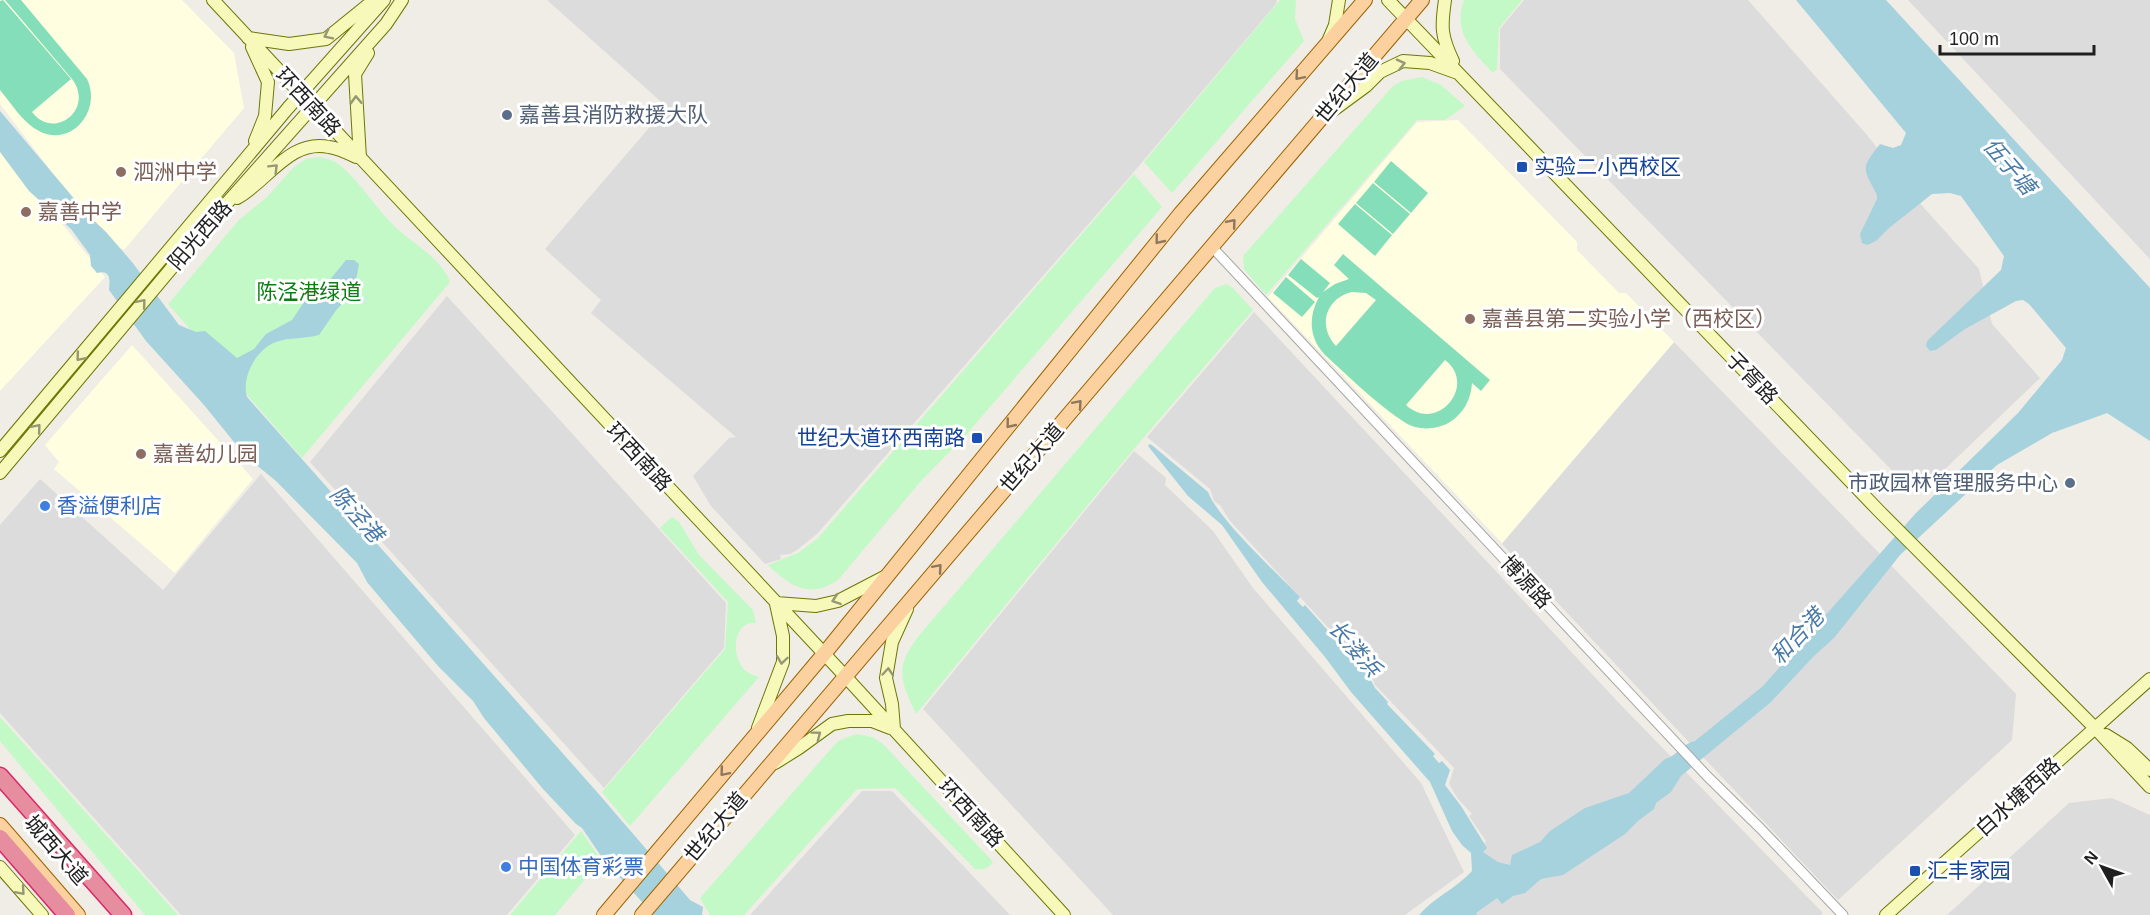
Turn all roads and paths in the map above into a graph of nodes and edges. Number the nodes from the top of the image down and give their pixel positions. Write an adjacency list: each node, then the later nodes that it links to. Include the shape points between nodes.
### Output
1 (213, 0): 12 (street, 环西南路)
2 (374, 0): 12 (street, one-way to 12, via 326,39 289,44)
3 (384, 0): 15 (street, 阳光西路)
4 (402, 0): 11 (street, 阳光西路)
5 (1339, 0): 13 (street)
6 (1365, 0): 13 (main road, 世纪大道)
7 (1388, 0): 10 (street, 子胥路)
8 (1422, 0): 10 (main road, 世纪大道)
9 (1445, 0): 14 (street, via 1441,28)
10 (1407, 18): 14 (street, 子胥路); 17 (main road, 世纪大道)
11 (386, 24): 16 (street, 阳光西路); 19 (street, one-way to 11, via 355,74)
12 (248, 38): 15 (street, 环西南路); 18 (street, via 268,82 265,116)
13 (1326, 45): 26 (main road, 世纪大道, one-way to 26, via 1181,213)
14 (1459, 73): 17 (street, one-way to 14, via 1380,72 1403,61 1430,63); 32 (street, 子胥路, via 1895,527)
15 (301, 94): 16 (street, 环西南路); 18 (street, 阳光西路)
16 (313, 106): 19 (street, 环西南路); 20 (street, 阳光西路)
17 (1320, 120): 21 (main road, 世纪大道, one-way to 17)
18 (251, 151): 22 (street, 阳光西路)
19 (360, 158): 20 (street, one-way to 19, via 252,190 286,157 303,149 330,147); 28 (street, 环西南路)
20 (228, 203): 22 (street, 阳光西路)
21 (1212, 247): 27 (main road, 世纪大道, one-way to 21); 51 (street, 博源路, via 1707,776)
22 (154, 278): 23 (street, 阳光西路)
23 (121, 317): 24 (street, one-way to 24); 25 (street, 阳光西路, one-way to 23)
24 (0, 451)
25 (0, 473)
26 (888, 575): 28 (street, one-way to 28, via 838,601 816,606); 29 (main road, 世纪大道)
27 (913, 597): 30 (main road, 世纪大道); 33 (street, one-way to 27, via 886,678 892,642)
28 (776, 603): 29 (street, 环西南路); 34 (street, one-way to 34, via 783,636 783,662)
29 (824, 654): 30 (street, 环西南路); 34 (main road, 世纪大道)
30 (845, 676): 33 (street, 环西南路); 35 (main road, 世纪大道)
31 (2150, 679): 32 (street, 白水塘西路)
32 (2095, 728): 36 (street, 子胥路, via 2127,748); 39 (street, 子胥路); 52 (street, 白水塘西路)
33 (894, 729): 35 (street, one-way to 33, via 832,724 872,721); 50 (street, 环西南路)
34 (756, 734): 48 (main road, 世纪大道, one-way to 48)
35 (768, 767): 49 (main road, 世纪大道)
36 (2150, 770)
37 (0, 776): 47 (highway)
38 (0, 784): 46 (main road, 城西大道)
39 (2150, 787)
40 (0, 825): 45 (main road, 城西大道)
41 (0, 838): 44 (highway)
42 (0, 867): 43 (street, one-way to 43)
43 (42, 915)
44 (67, 915)
45 (78, 915)
46 (112, 915)
47 (123, 915)
48 (604, 915)
49 (642, 915)
50 (1064, 915)
51 (1843, 915)
52 (1886, 915)

